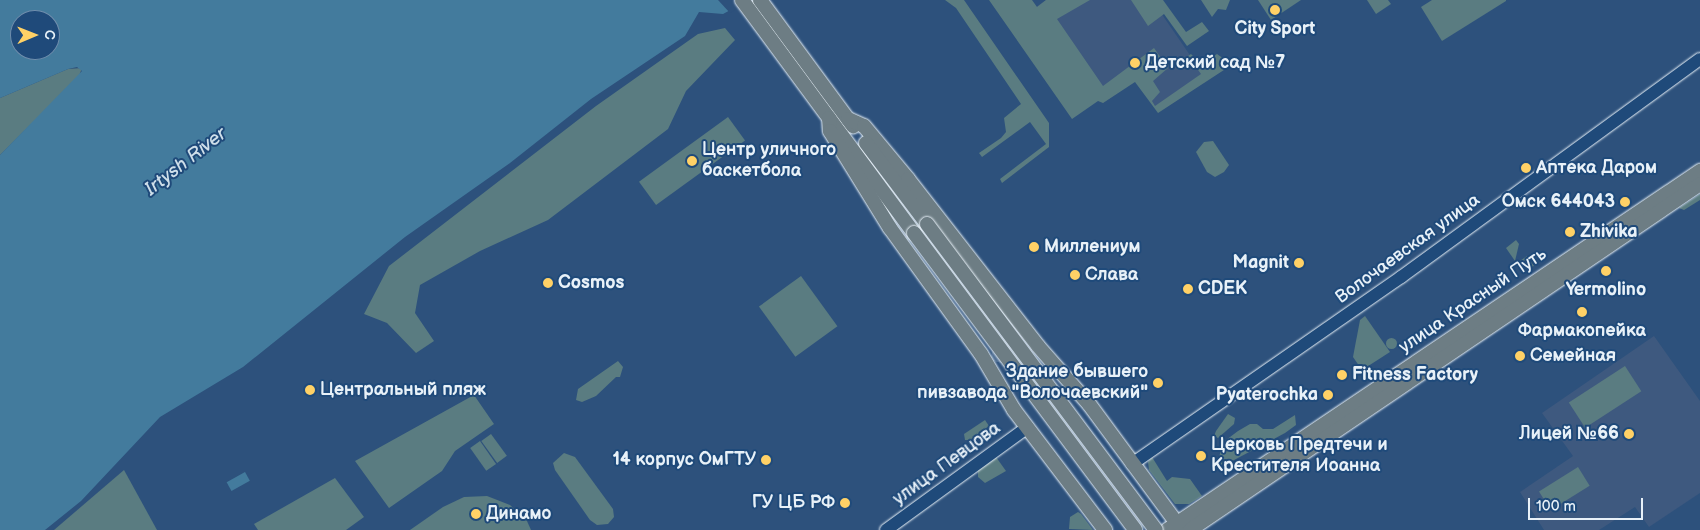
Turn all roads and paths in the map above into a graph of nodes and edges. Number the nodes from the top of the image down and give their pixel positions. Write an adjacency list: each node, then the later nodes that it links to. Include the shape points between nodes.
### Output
1 (742, 0): 4 (main road)
2 (760, 0): 4 (main road)
3 (1700, 59): 15 (street, Волочаевская улица, via 1401,277)
4 (804, 71): 5 (main road); 6 (main road)
5 (829, 118): 13 (main road, via 830,131 890,228 981,354); 19 (main road, bridge)
6 (848, 119): 11 (main road, via 864,126); 20 (main road, bridge)
7 (1700, 171): 9 (main road, улица Красный Путь)
8 (1700, 184): 9 (main road, улица Красный Путь)
9 (1579, 259): 16 (main road, улица Красный Путь); 21 (main road, улица Красный Путь)
10 (1021, 338): 11 (main road)
11 (1038, 346): 15 (main road, via 1062,370)
12 (997, 362): 13 (main road)
13 (1003, 392): 14 (main road)
14 (1028, 427): 17 (street, улица Певцова); 18 (main road)
15 (1132, 464): 16 (main road)
16 (1176, 528)
17 (886, 530)
18 (1105, 530)
19 (1136, 530)
20 (1156, 530)
21 (1190, 530)

